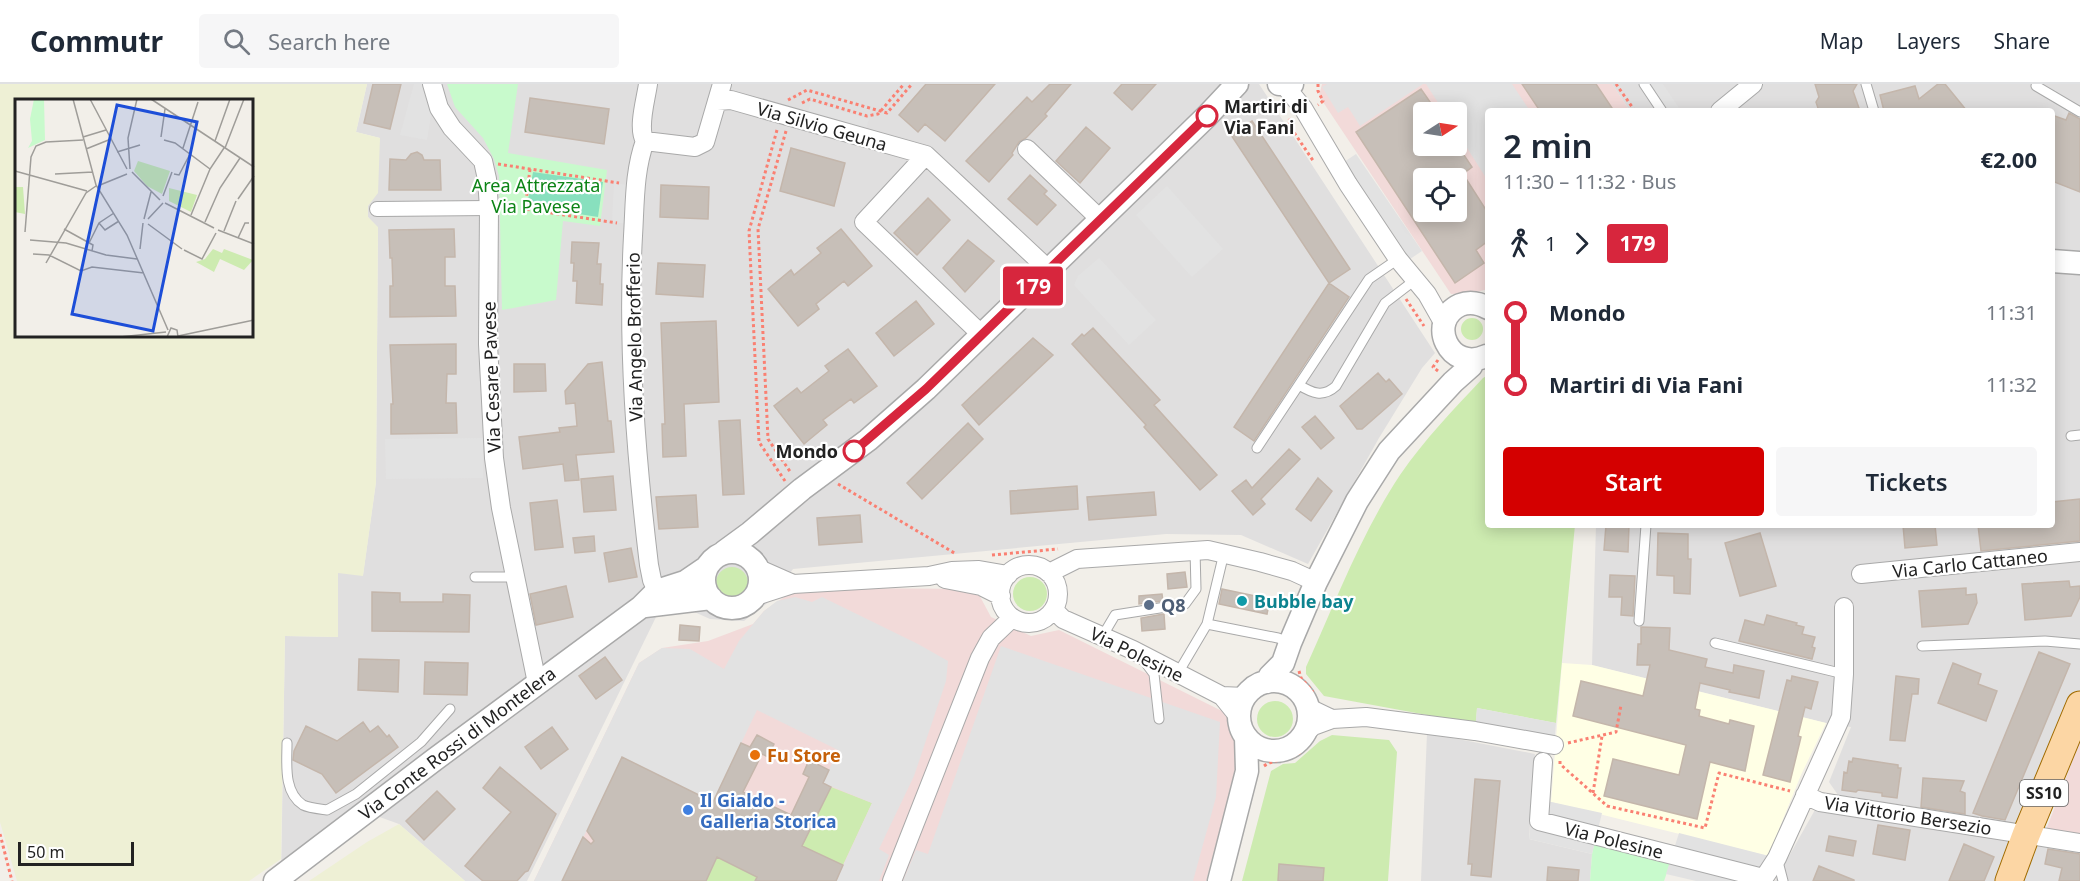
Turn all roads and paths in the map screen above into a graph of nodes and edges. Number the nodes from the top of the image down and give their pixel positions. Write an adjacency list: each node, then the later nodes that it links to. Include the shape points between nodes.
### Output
1 (432, 84): 28 (street, via 439,108 452,128)
2 (648, 84): 25 (street, Via Angelo Brofferio, via 641,126)
3 (904, 84): 21 (path)
4 (912, 84): 21 (path, via 886,113)
5 (1237, 84): 33 (street)
6 (1289, 84): 20 (street)
7 (1318, 84): 20 (path, via 1323,101)
8 (1616, 84): 16 (path)
9 (1644, 84): 17 (lane)
10 (1866, 84): 19 (lane)
11 (2036, 86): 22 (lane)
12 (1743, 87): 18 (street)
13 (719, 93): 25 (street, via 705,142 695,147); 27 (street, Via Silvio Geuna, via 731,100)
14 (784, 104): 21 (path, via 807,90)
15 (802, 104): 21 (path, via 810,99 867,116)
16 (1633, 108)
17 (1660, 108)
18 (1723, 108)
19 (1873, 108)
20 (1308, 109): 35 (street, via 1348,184)
21 (880, 111)
22 (2080, 112)
23 (779, 121): 48 (path, via 749,231 759,442)
24 (788, 124): 47 (path, via 758,229 768,439)
25 (645, 141): 30 (street, Via Angelo Brofferio)
26 (1028, 149): 33 (street)
27 (926, 155): 38 (street, Via Silvio Geuna); 42 (street, via 864,222)
28 (483, 161): 29 (path); 31 (street, Via Cesare Pavese)
29 (530, 169): 30 (path); 34 (path, via 525,209)
30 (636, 186): 34 (street, Via Angelo Brofferio)
31 (489, 208): 32 (street); 65 (street, Via Cesare Pavese, via 488,344 493,450)
32 (376, 209)
33 (1100, 219): 38 (street)
34 (634, 225): 68 (street, Via Angelo Brofferio, via 630,286 637,464 649,565)
35 (1398, 259): 39 (street); 44 (lane, via 1369,279)
36 (2055, 261): 37 (street)
37 (2080, 263)
38 (1049, 270): 42 (street)
39 (1415, 280): 41 (street); 44 (lane, via 1386,303 1336,386 1316,394)
40 (1485, 307): 41 (street, via 1472,303)
41 (1451, 315): 43 (street, via 1445,339)
42 (982, 335): 46 (street, via 893,418)
43 (1472, 356): 66 (street, via 1389,451 1357,501)
44 (1299, 385): 45 (lane)
45 (1257, 447)
46 (823, 475): 49 (street); 57 (path, via 959,558)
47 (797, 482)
48 (788, 485)
49 (766, 520): 53 (street); 59 (street, via 757,548)
50 (1646, 528): 76 (lane)
51 (1060, 549): 56 (path)
52 (1196, 550): 55 (street); 60 (street, via 1077,559); 78 (lane, via 1196,589 1185,604 1115,615)
53 (724, 552): 58 (street); 59 (street, via 742,553)
54 (2080, 552): 61 (street, Via Carlo Cattaneo)
55 (1224, 554): 66 (street, via 1292,571); 77 (lane)
56 (981, 556)
57 (947, 558)
58 (707, 567): 68 (street, Via Conte Rossi di Montelera, via 685,582); 71 (street, via 704,583)
59 (758, 567): 67 (street); 69 (street, via 761,583)
60 (1049, 573): 62 (street, via 1024,566); 74 (street, via 1058,595)
61 (1861, 574)
62 (1008, 575): 63 (street, via 979,570); 70 (street)
63 (929, 576): 67 (street); 70 (street, via 981,586)
64 (475, 577): 65 (lane)
65 (515, 577): 86 (street, Via Cesare Pavese)
66 (1316, 582): 83 (street)
67 (793, 584): 69 (street)
68 (657, 591): 72 (street, Via Conte Rossi di Montelera)
69 (756, 596): 71 (street, via 736,608)
70 (1001, 596): 75 (street)
71 (711, 598): 72 (street, Via Conte Rossi di Montelera)
72 (641, 607): 86 (street, Via Conte Rossi di Montelera)
73 (1844, 607): 85 (street, Via Vittorio Bersezio)
74 (1054, 610): 75 (street, via 1039,622); 78 (street, Via Polesine, via 1063,619)
75 (1012, 618): 110 (street, via 991,638 980,658)
76 (1639, 621)
77 (1207, 624): 83 (lane, via 1278,638); 84 (lane)
78 (1102, 637): 82 (street, Via Polesine)
79 (1714, 643): 85 (lane)
80 (2080, 644): 81 (lane, via 2045,641)
81 (1922, 646)
82 (1133, 650): 84 (street, Via Polesine); 92 (lane, via 1154,674)
83 (1291, 665): 87 (path); 87 (street, via 1299,692); 91 (street, via 1251,690)
84 (1178, 673): 91 (street, Via Polesine, via 1222,696)
85 (1844, 674): 102 (street, Via Vittorio Bersezio, via 1841,717)
86 (537, 683): 98 (street, Via Conte Rossi di Montelera)
87 (1313, 702): 93 (street); 95 (street)
88 (1621, 705): 94 (path, via 1616,732)
89 (2080, 705): 104 (main road, SS10)
90 (450, 710): 98 (lane)
91 (1243, 717): 99 (street, via 1253,744); 100 (street)
92 (1160, 719)
93 (1332, 719): 95 (street, via 1313,726); 97 (street, via 1366,717 1475,731)
94 (1602, 735): 97 (path); 101 (path)
95 (1305, 741): 99 (street); 100 (path, via 1295,756 1273,760)
96 (287, 742): 98 (lane, via 287,776 292,792 304,805 327,810)
97 (1551, 749): 101 (path, via 1560,764); 107 (street, Via Polesine, via 1539,821)
98 (428, 751): 109 (street, Via Conte Rossi di Montelera)
99 (1269, 751): 100 (street, via 1259,757)
100 (1254, 772): 111 (street)
101 (1593, 793): 102 (path, via 1607,806 1705,828 1719,773)
102 (1805, 795): 104 (street, Via Vittorio Bersezio, via 1820,802); 106 (street)
103 (0, 834): 108 (path)
104 (2026, 835): 105 (street, Via Vittorio Bersezio); 113 (main road, SS10)
105 (2080, 843)
106 (1777, 858): 107 (street); 112 (lane)
107 (1763, 880)
108 (12, 881)
109 (275, 881)
110 (892, 881)
111 (1219, 881)
112 (1783, 881)
113 (2009, 881)

